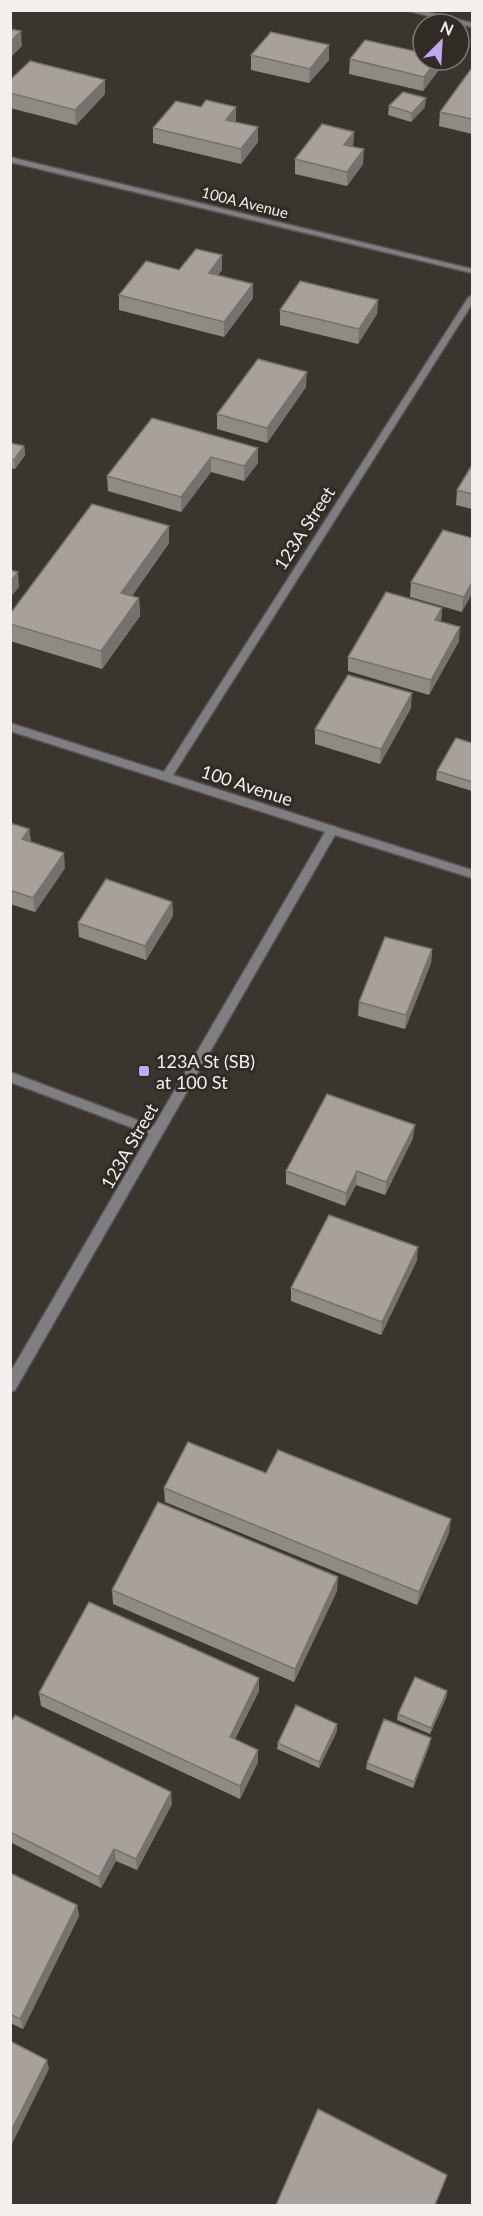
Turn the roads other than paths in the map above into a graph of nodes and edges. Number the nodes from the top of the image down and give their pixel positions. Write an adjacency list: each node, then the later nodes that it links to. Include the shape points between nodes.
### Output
1 (408, 10): 2 (street)
2 (472, 25)
3 (10, 159): 4 (street, 100A Avenue)
4 (472, 271)
5 (472, 298): 7 (street, 123A Street)
6 (10, 727): 7 (street, 100 Avenue)
7 (167, 776): 8 (street, 100 Avenue)
8 (332, 830): 9 (street, 100 Avenue); 11 (street, 123A Street)
9 (472, 874)
10 (10, 1077): 11 (street)
11 (157, 1132): 12 (street, 123A Street)
12 (10, 1386)

